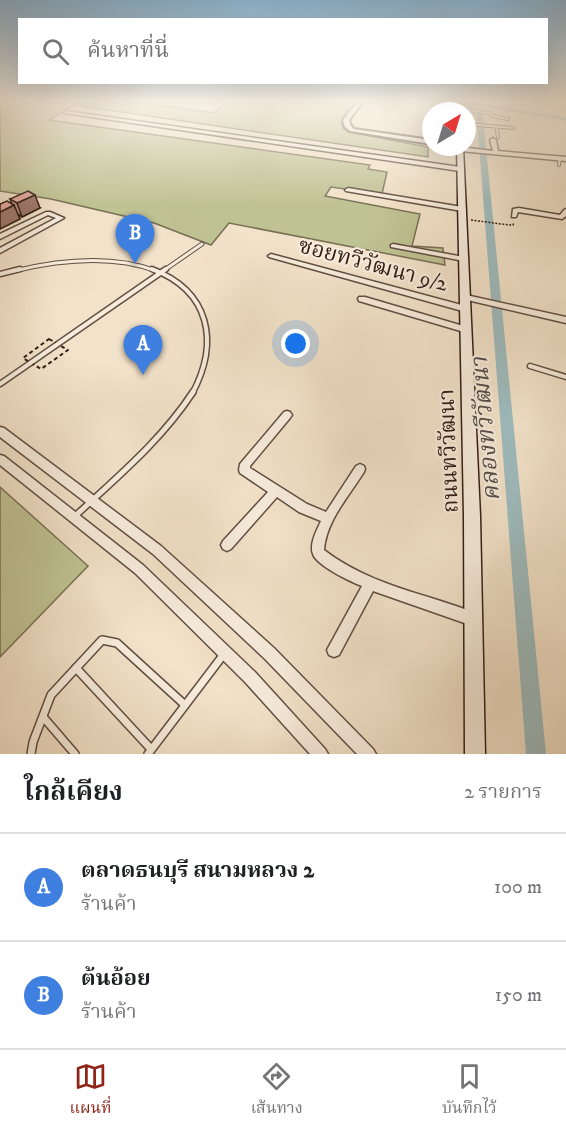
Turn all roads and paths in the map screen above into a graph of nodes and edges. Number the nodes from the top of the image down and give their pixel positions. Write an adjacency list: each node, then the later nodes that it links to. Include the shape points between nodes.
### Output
1 (226, 135): 10 (street)
2 (386, 135): 5 (street)
3 (496, 135): 4 (lane)
4 (496, 139): 7 (street)
5 (422, 141)
6 (476, 151): 7 (street)
7 (496, 153): 9 (street)
8 (462, 156): 10 (main road, ถนนทวีวัฒนา)
9 (562, 161)
10 (460, 169): 12 (main road, ถนนทวีวัฒนา)
11 (348, 190): 12 (street)
12 (462, 209): 22 (main road, ถนนทวีวัฒนา)
13 (565, 215): 14 (street, via 517,210)
14 (514, 216)
15 (471, 220): 16 (path)
16 (503, 224)
17 (0, 237): 20 (street, via 48,213 61,218)
18 (202, 244): 23 (lane)
19 (393, 246): 22 (street)
20 (0, 251)
21 (272, 256): 26 (street, ซอยทวีวัฒนา 9/2)
22 (465, 259): 26 (main road, ถนนทวีวัฒนา)
23 (160, 273): 24 (lane, via 135,264 70,260); 31 (lane); 37 (lane, via 176,282 200,306 207,324 208,351 203,372 181,413)
24 (0, 274)
25 (362, 299): 28 (street)
26 (466, 303): 27 (street, ซอยทวีวัฒนา 9/2, via 483,302); 28 (main road, ถนนทวีวัฒนา)
27 (566, 320)
28 (467, 330): 42 (main road, ถนนทวีวัฒนา)
29 (530, 366): 30 (lane)
30 (566, 377)
31 (0, 384)
32 (287, 415): 36 (street, via 244,470)
33 (0, 430): 37 (street)
34 (0, 459): 38 (street)
35 (360, 469): 39 (street)
36 (275, 492): 39 (street); 40 (street)
37 (91, 501): 38 (lane); 52 (street, via 157,550 269,653)
38 (73, 518): 44 (street, via 139,569)
39 (329, 519): 41 (street, via 317,543 318,553)
40 (227, 545)
41 (370, 584): 42 (street); 43 (street)
42 (473, 619): 53 (main road, ถนนทวีวัฒนา)
43 (334, 650)
44 (225, 653): 46 (lane); 51 (street)
45 (76, 668): 46 (lane, via 102,640 110,640); 47 (lane, via 51,695); 48 (lane)
46 (185, 705): 48 (lane)
47 (44, 718): 49 (lane); 50 (lane)
48 (149, 752)
49 (31, 754)
50 (75, 754)
51 (320, 754)
52 (368, 754)
53 (475, 754)

